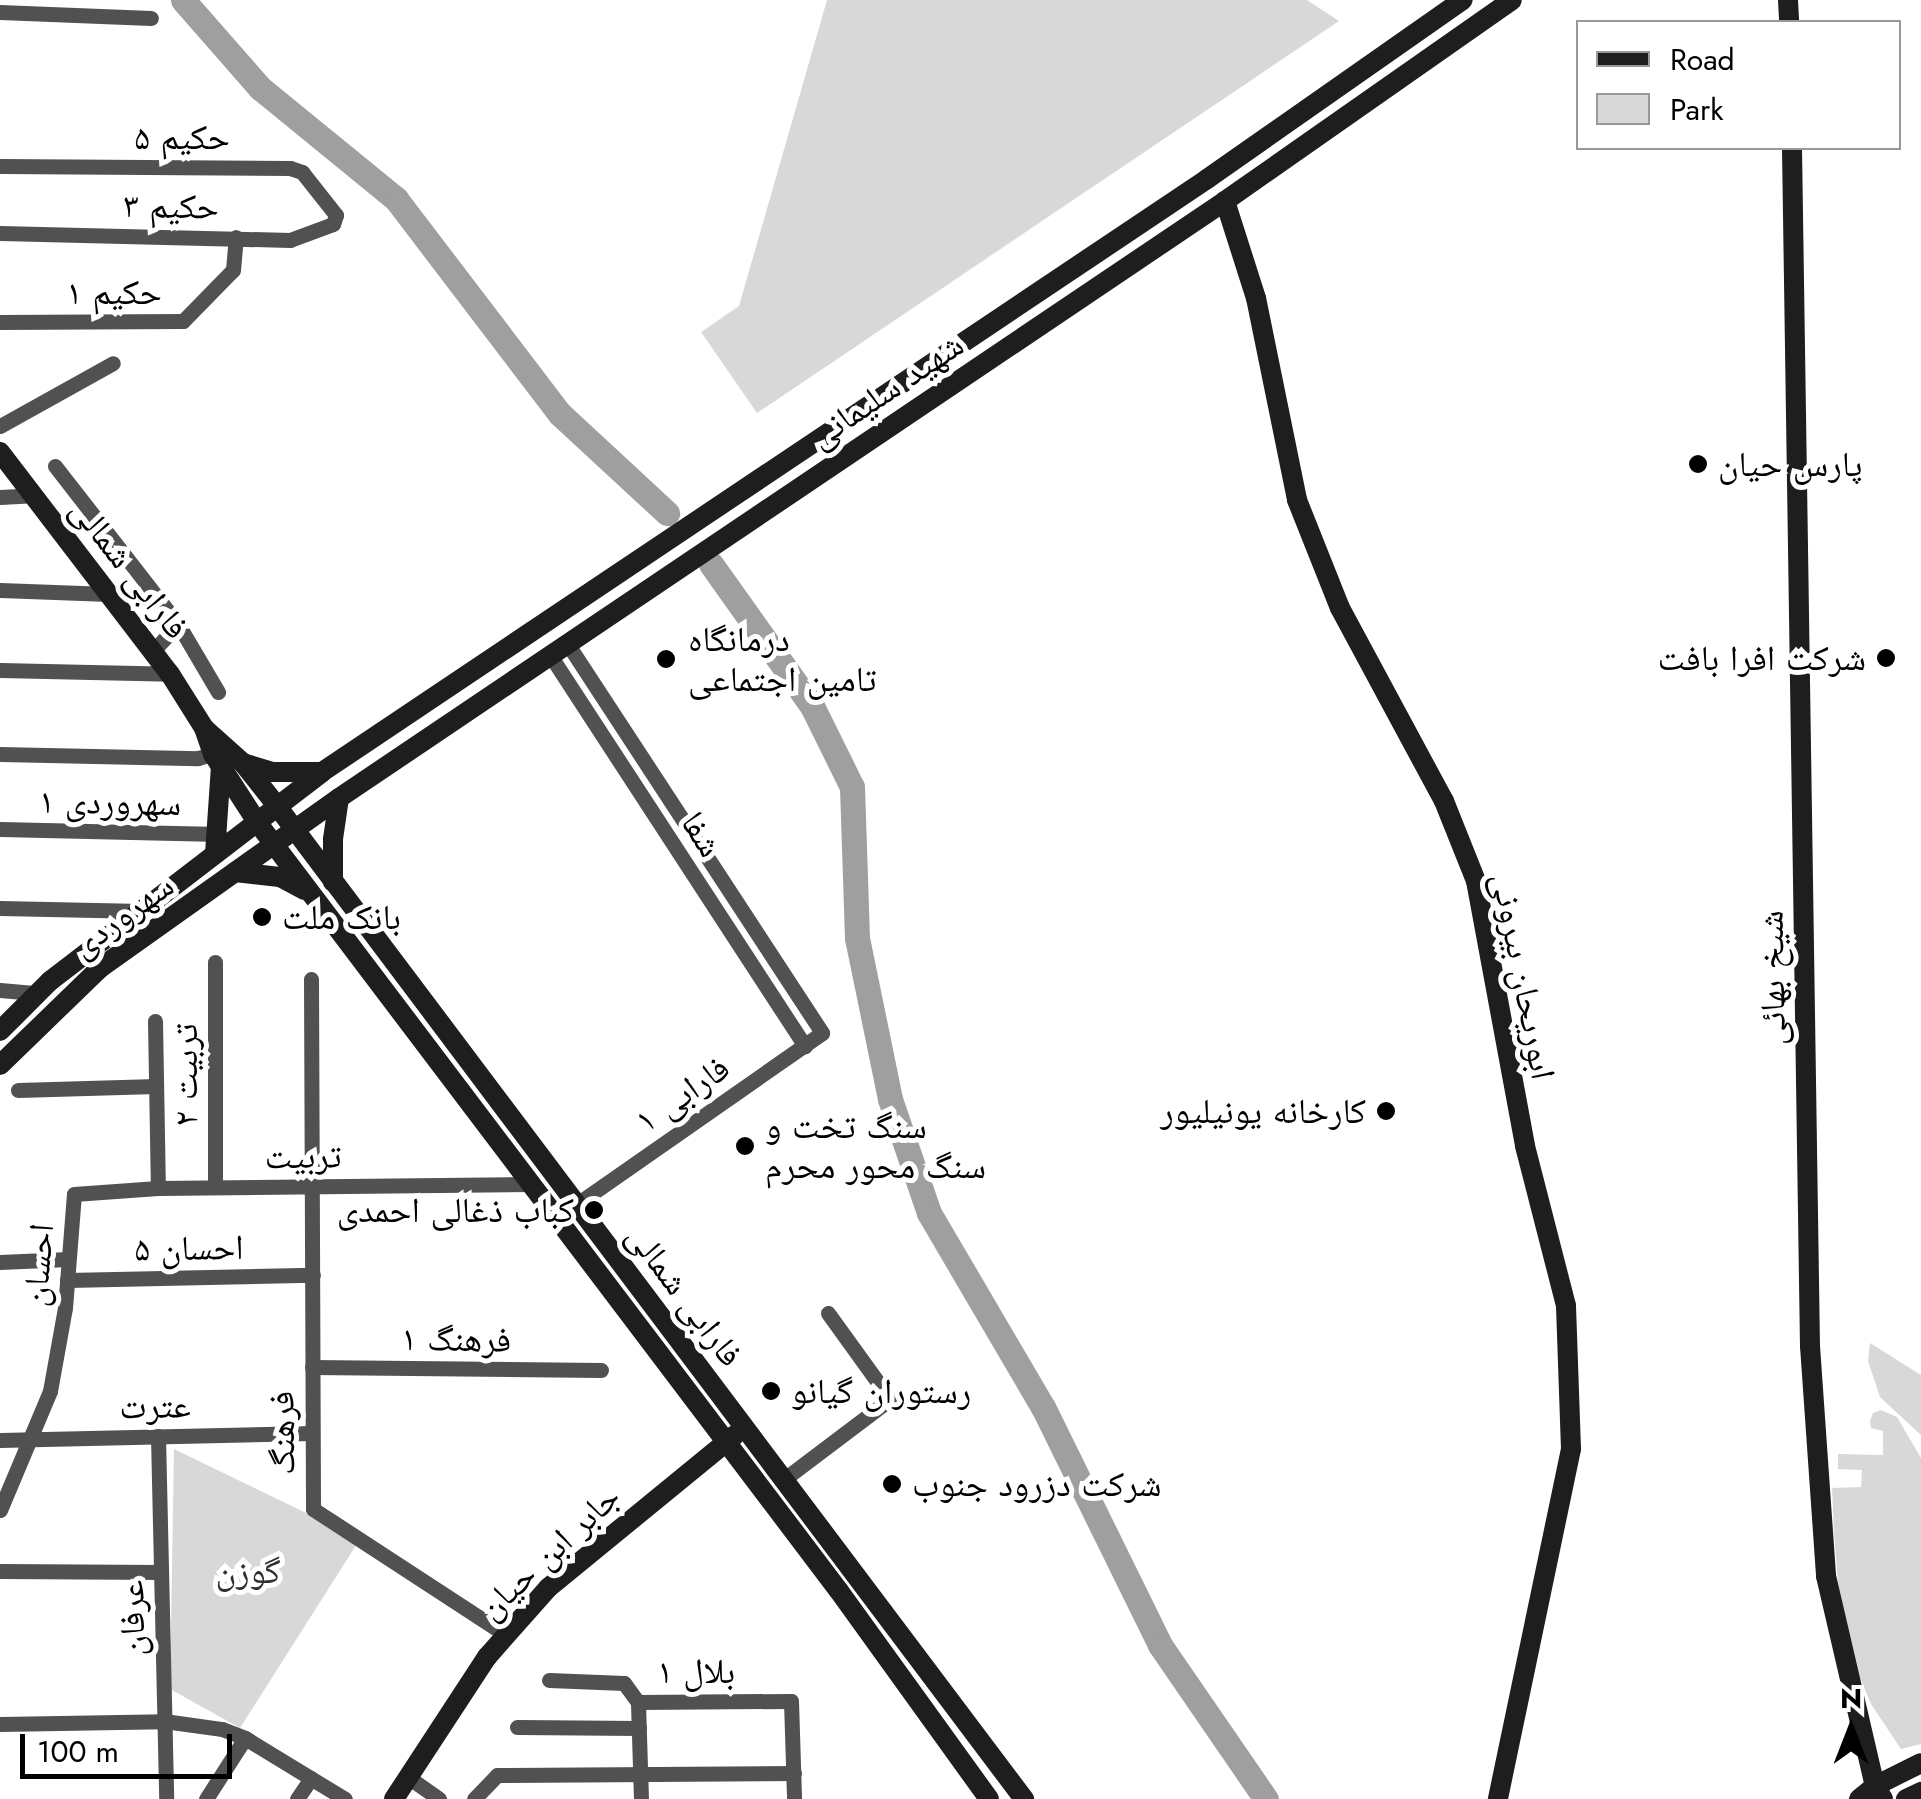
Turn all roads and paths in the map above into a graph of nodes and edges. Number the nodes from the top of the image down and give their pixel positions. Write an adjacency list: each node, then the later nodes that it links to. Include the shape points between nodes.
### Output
1 (1462, 0): 32 (street, شهید سلیمانی, via 1207,179)
2 (1512, 0): 7 (street, شهید سلیمانی)
3 (0, 12): 4 (street)
4 (150, 18)
5 (1792, 150): 95 (street, شیخ بهائی, via 1810,1346 1826,1576)
6 (0, 166): 8 (street, حکیم ۵, via 290,168 302,172)
7 (1225, 202): 21 (street, شهید سلیمانی); 107 (street, ابوریحان بیرونی, via 1256,298 1297,500 1340,608 1444,800 1476,882 1525,1146 1566,1306 1571,1449)
8 (336, 220): 10 (street, حکیم ۳, via 290,240)
9 (0, 233): 10 (street, حکیم ۳)
10 (236, 237): 11 (street, حکیم ۱, via 233,270 174,324)
11 (0, 322)
12 (113, 363): 13 (street)
13 (0, 426)
14 (0, 452): 16 (street, فارابی شمالی)
15 (55, 466): 20 (street)
16 (34, 496): 17 (street); 19 (street, فارابی شمالی)
17 (0, 497)
18 (0, 590): 19 (street)
19 (109, 594): 22 (street, فارابی شمالی)
20 (178, 624): 22 (street); 27 (street)
21 (558, 649): 24 (street, شفا); 26 (street, شفا); 34 (street, شهید سلیمانی)
22 (153, 650): 25 (street, فارابی شمالی)
23 (0, 670): 25 (street)
24 (585, 670): 26 (street); 33 (street, شفا)
25 (170, 674): 28 (street, فارابی شمالی)
26 (567, 682): 35 (street, شفا)
27 (218, 692)
28 (204, 728): 30 (street, فارابی شمالی); 31 (street, فارابی شمالی)
29 (0, 754): 30 (street)
30 (217, 761): 37 (street, فارابی شمالی); 40 (street)
31 (243, 763): 32 (street, via 273,772); 36 (street, فارابی شمالی)
32 (322, 772): 36 (street, شهید سلیمانی)
33 (662, 788): 35 (street); 53 (street, شفا)
34 (339, 798): 39 (street, شهید سلیمانی); 43 (street)
35 (645, 800): 54 (street, شفا)
36 (277, 806): 37 (street, شهید سلیمانی); 39 (street, فارابی شمالی)
37 (257, 822): 40 (street, سهروردی); 41 (street, فارابی شمالی)
38 (0, 830): 40 (street, سهروردی ۱)
39 (294, 830): 41 (street, سهروردی); 43 (street, فارابی شمالی)
40 (216, 844): 46 (street, سهروردی)
41 (274, 844): 42 (street, سهروردی); 44 (street, فارابی شمالی)
42 (235, 872): 44 (street, via 280,877); 55 (street, سهروردی, via 100,968)
43 (339, 890): 44 (street); 63 (street, فارابی شمالی)
44 (320, 902): 58 (street, فارابی شمالی)
45 (0, 908): 46 (street)
46 (143, 911): 50 (street, سهروردی)
47 (215, 962): 60 (street, تربیت ۲)
48 (310, 979): 59 (street, فرهنگ)
49 (0, 990): 50 (street)
50 (37, 993): 52 (street, سهروردی)
51 (155, 1021): 56 (street)
52 (0, 1031)
53 (822, 1033): 54 (street, فارابی ۱)
54 (805, 1046): 63 (street, فارابی ۱)
55 (0, 1066)
56 (156, 1086): 57 (street); 61 (street)
57 (18, 1090)
58 (532, 1184): 59 (street, تربیت); 76 (street, فارابی شمالی)
59 (313, 1186): 60 (street, تربیت); 66 (street, فرهنگ)
60 (215, 1187): 61 (street, تربیت)
61 (158, 1188): 62 (street, تربیت)
62 (74, 1194): 64 (street, احسان)
63 (577, 1204): 71 (street, فارابی شمالی)
64 (68, 1259): 65 (street); 67 (street, احسان)
65 (0, 1262)
66 (312, 1275): 67 (street, احسان ۵); 69 (street, فرهنگ)
67 (67, 1280): 75 (street, احسان, via 50,1392)
68 (828, 1313): 77 (street, via 890,1399)
69 (312, 1367): 70 (street, فرهنگ ۱); 72 (street, فرهنگ)
70 (600, 1370)
71 (744, 1428): 76 (street, جابر ابن حیان); 77 (street, فارابی شمالی)
72 (312, 1433): 73 (street, عترت); 81 (street, فرهنگ, via 313,1510)
73 (158, 1436): 75 (street, عترت); 80 (street, عرفان)
74 (0, 1440): 75 (street, عترت)
75 (30, 1440): 78 (street, احسان)
76 (727, 1442): 81 (street, جابر ابن حیان, via 548,1588); 105 (street, فارابی شمالی)
77 (783, 1480): 106 (street, فارابی شمالی)
78 (0, 1510)
79 (0, 1571): 80 (street)
80 (161, 1572): 84 (street, عرفان)
81 (506, 1635): 93 (street, جابر ابن حیان)
82 (549, 1680): 83 (street, via 624,1682)
83 (638, 1702): 87 (street, بلال ۱); 90 (street, بلال ۱, via 791,1700)
84 (164, 1721): 85 (street); 88 (street); 96 (street, عرفان)
85 (0, 1724)
86 (517, 1727): 87 (street)
87 (639, 1728): 91 (street, بلال ۱)
88 (246, 1738): 92 (street); 97 (street)
89 (1921, 1763): 95 (street)
90 (794, 1774): 91 (street); 104 (street)
91 (640, 1776): 102 (street, via 497,1775); 103 (street, بلال ۱)
92 (311, 1778): 98 (street); 99 (street)
93 (408, 1778): 100 (street, جابر ابن حیان); 101 (street)
94 (1921, 1792): 108 (street)
95 (1872, 1795)
96 (166, 1799)
97 (206, 1799)
98 (296, 1799)
99 (345, 1799)
100 (394, 1799)
101 (440, 1799)
102 (474, 1799)
103 (641, 1799)
104 (794, 1799)
105 (989, 1799)
106 (1024, 1799)
107 (1498, 1799)
108 (1906, 1799)

